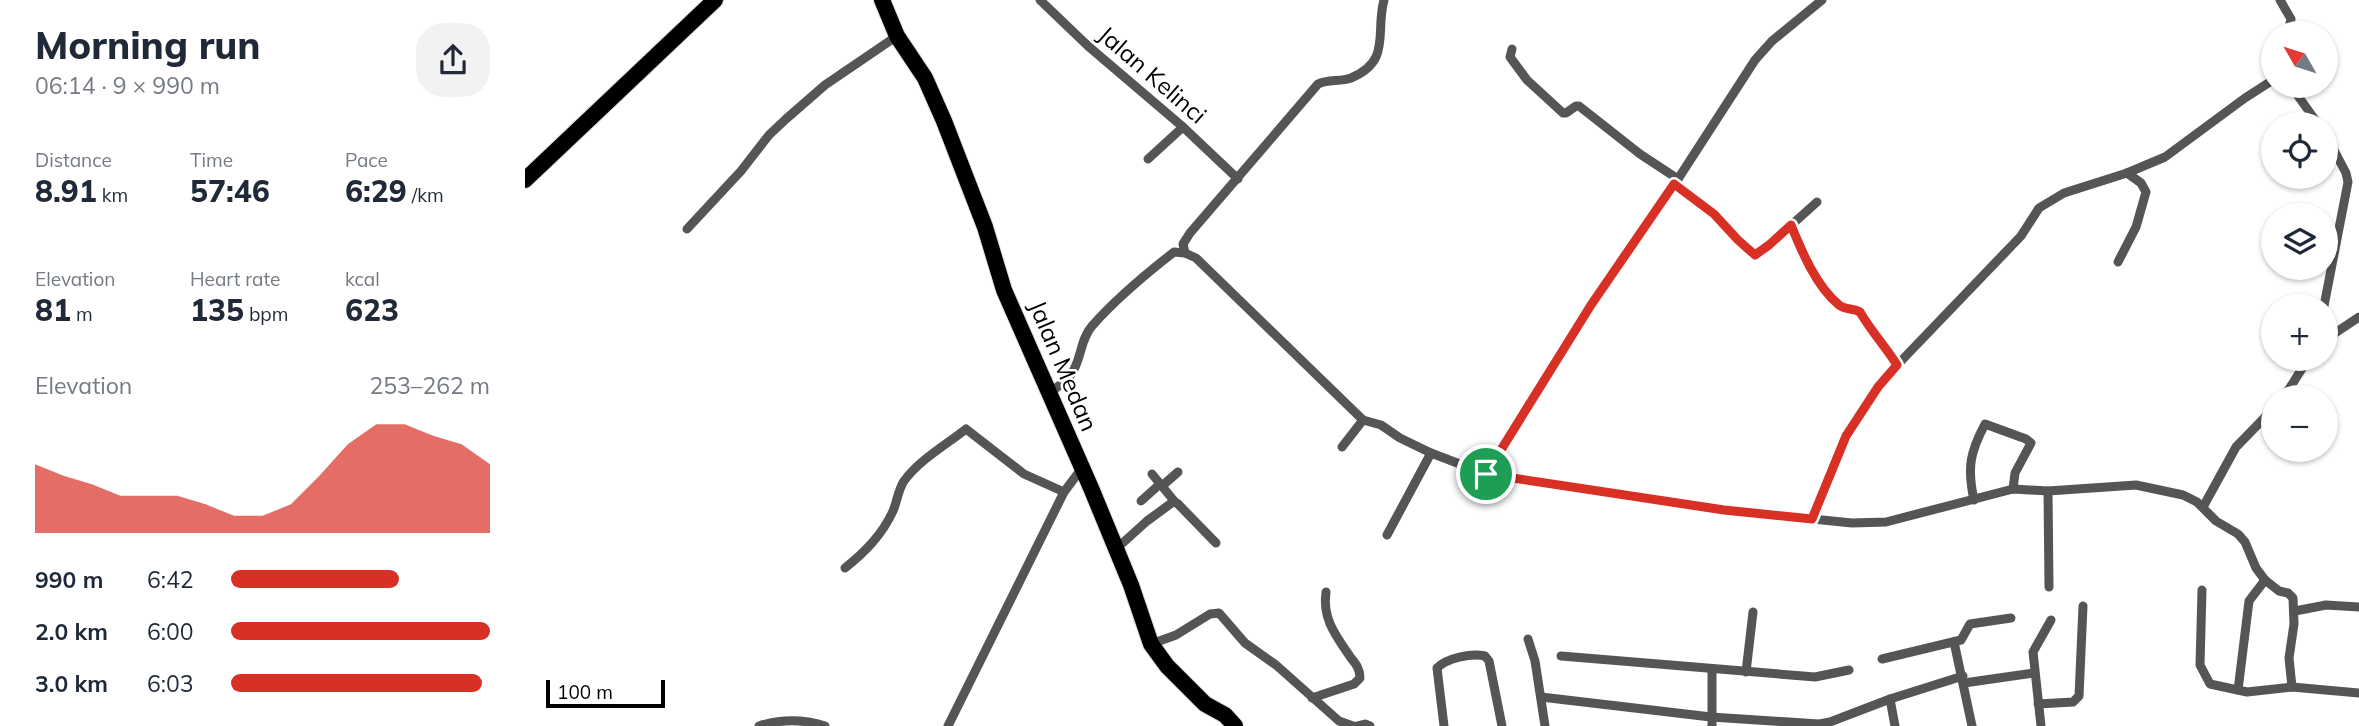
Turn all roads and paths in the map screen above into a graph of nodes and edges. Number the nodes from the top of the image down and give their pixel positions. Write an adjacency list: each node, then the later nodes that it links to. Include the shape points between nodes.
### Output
1 (715, 0): 16 (highway)
2 (882, 0): 8 (highway, Jalan Medan)
3 (1040, 0): 11 (street, Jalan Kelinci)
4 (1384, 0): 15 (street, via 1381,45 1373,62 1347,80 1318,84)
5 (1822, 0): 17 (street, via 1765,48)
6 (2284, 1): 7 (street)
7 (2291, 21)
8 (897, 36): 20 (street, via 825,85 786,119); 27 (highway, Jalan Medan, via 925,78 944,121 1005,290)
9 (1512, 48): 17 (street, via 1510,57 1518,69 1562,112 1581,107)
10 (2261, 88): 14 (street, via 2165,157)
11 (1183, 127): 13 (street); 15 (street, Jalan Kelinci)
12 (2338, 158): 23 (street, via 2348,182)
13 (1148, 159)
14 (2127, 173): 22 (street, via 2146,192 2136,227); 26 (street, via 2064,193 2039,208 2021,236)
15 (1238, 179): 21 (street, via 1190,233 1183,244)
16 (525, 180)
17 (1676, 181): 19 (street, via 1755,255); 35 (street, via 1591,305)
18 (1817, 202): 19 (street)
19 (1791, 225): 26 (street, via 1832,297 1841,306 1860,312)
20 (687, 229)
21 (1185, 253): 27 (street, via 1174,252 1154,267 1092,326 1070,376); 28 (street, via 1196,258)
22 (2118, 262)
23 (2327, 294)
24 (2359, 317): 25 (street)
25 (2338, 331)
26 (1897, 365): 44 (street, via 1846,436)
27 (1049, 393): 32 (highway, Jalan Medan)
28 (1363, 420): 30 (street); 31 (street)
29 (2261, 422): 43 (street, via 2237,447)
30 (1342, 447)
31 (1431, 453): 35 (street); 45 (street)
32 (1082, 468): 39 (street); 47 (highway, Jalan Medan)
33 (1178, 472): 36 (street)
34 (1152, 474): 36 (street)
35 (1486, 474): 44 (street)
36 (1161, 485): 41 (street); 42 (street)
37 (2013, 489): 38 (street); 40 (street); 40 (street, via 2015,473 2031,443 1985,424 1971,454 1969,479)
38 (2048, 491): 43 (street, via 2136,485 2183,495); 50 (street)
39 (1064, 492): 48 (street, via 1024,474 966,429 904,481 873,544); 79 (street)
40 (1974, 500): 44 (street, via 1886,522)
41 (1141, 501)
42 (1175, 502): 46 (street); 47 (street)
43 (2203, 507): 49 (street, via 2242,538)
44 (1812, 519)
45 (1387, 535)
46 (1216, 543)
47 (1116, 549): 61 (highway, Jalan Medan)
48 (845, 568)
49 (2265, 580): 55 (street, via 2291,596); 70 (street, via 2249,601)
50 (2049, 587)
51 (2202, 590): 70 (street, via 2201,668 2211,685)
52 (1327, 592): 73 (street, via 1327,620 1361,676 1354,684)
53 (2083, 606): 75 (street, via 2078,698)
54 (2359, 607): 55 (street, via 2326,605)
55 (2295, 611): 69 (street, via 2289,658)
56 (1753, 612): 66 (street)
57 (2011, 618): 60 (street, via 1969,624 1963,638)
58 (2050, 620): 67 (street, via 2033,651)
59 (1528, 639): 72 (street)
60 (1954, 642): 63 (street); 68 (street)
61 (1151, 644): 73 (street, via 1219,613 1245,643); 80 (highway, Jalan Medan, via 1205,704 1226,715)
62 (1561, 656): 64 (street)
63 (1882, 659)
64 (1712, 670): 66 (street); 76 (street)
65 (1849, 670): 66 (street, via 1815,677)
66 (1746, 672)
67 (2034, 673): 68 (street); 75 (street)
68 (1964, 680): 74 (street); 87 (street)
69 (2293, 687): 70 (street); 71 (street)
70 (2238, 690)
71 (2359, 693)
72 (1541, 697): 76 (street); 85 (street)
73 (1312, 698): 81 (street, via 1339,722)
74 (1890, 699): 76 (street, via 1823,724); 86 (street)
75 (2038, 704): 88 (street)
76 (1711, 722)
77 (759, 726): 78 (street, via 799,720)
78 (825, 726)
79 (948, 726)
80 (1235, 726)
81 (1355, 726): 82 (street)
82 (1370, 726)
83 (1444, 726): 84 (street, via 1437,668 1479,654 1489,661)
84 (1502, 726)
85 (1545, 726)
86 (1895, 726)
87 (1972, 726)
88 (2041, 726)

